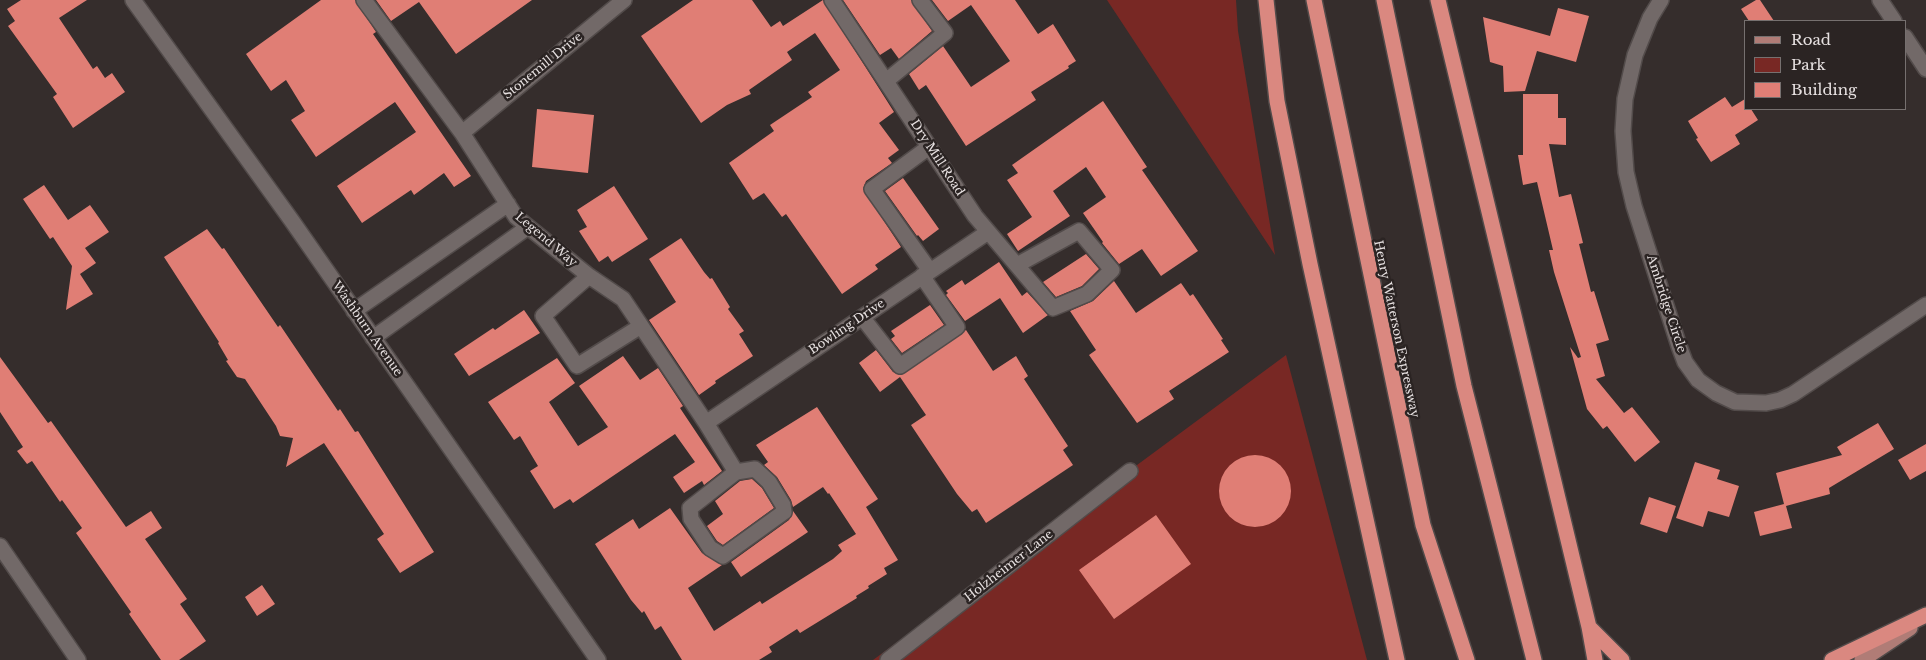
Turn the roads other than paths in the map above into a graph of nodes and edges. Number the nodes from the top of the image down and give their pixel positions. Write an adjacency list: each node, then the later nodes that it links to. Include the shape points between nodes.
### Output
1 (132, 0): 25 (street, Washburn Avenue)
2 (364, 0): 16 (street, Legend Way)
3 (624, 0): 16 (street, Stonemill Drive)
4 (832, 0): 15 (street, Dry Mill Road)
5 (920, 0): 15 (street, via 945,33)
6 (1266, 0): 38 (highway, via 1279,110)
7 (1314, 0): 39 (highway, Henry Watterson Expressway, via 1423,525)
8 (1384, 0): 40 (highway, via 1464,386)
9 (1438, 0): 34 (highway)
10 (1661, 0): 24 (street, Ambridge Circle, via 1635,55 1625,99 1626,172 1679,346 1685,362 1698,380 1735,402 1780,400)
11 (1880, 0): 12 (street)
12 (1893, 20)
13 (1906, 39): 14 (street)
14 (1926, 69)
15 (886, 81): 17 (street, Dry Mill Road)
16 (462, 133): 18 (street, Legend Way)
17 (929, 147): 20 (street, Dry Mill Road); 22 (street, via 872,188)
18 (508, 204): 19 (street, Legend Way); 25 (street)
19 (528, 227): 23 (street, Legend Way); 28 (street)
20 (988, 232): 21 (street, Dry Mill Road); 22 (street, Bowling Drive)
21 (1017, 265): 21 (street, Dry Mill Road, via 1053,308 1087,294 1112,270 1080,231)
22 (926, 274): 26 (street, Bowling Drive); 26 (street, via 957,327 900,366)
23 (589, 276): 27 (street, Legend Way, via 623,299); 27 (street, via 543,316 577,366)
24 (1926, 304)
25 (354, 311): 28 (street, Washburn Avenue)
26 (862, 317): 29 (street, Bowling Drive)
27 (641, 326): 29 (street, Legend Way)
28 (373, 338): 36 (street, Washburn Avenue)
29 (706, 423): 31 (street, Legend Way)
30 (1130, 471): 37 (street, Holzheimer Lane)
31 (736, 472): 31 (street, via 755,469 769,482 784,512 723,556 710,548 692,519 690,508)
32 (0, 546): 35 (street)
33 (1926, 616): 43 (highway); 44 (main road)
34 (1589, 627): 41 (highway); 42 (highway)
35 (78, 660)
36 (598, 660)
37 (888, 660)
38 (1397, 660)
39 (1467, 660)
40 (1534, 660)
41 (1594, 660)
42 (1622, 660)
43 (1832, 660)
44 (1862, 660)

